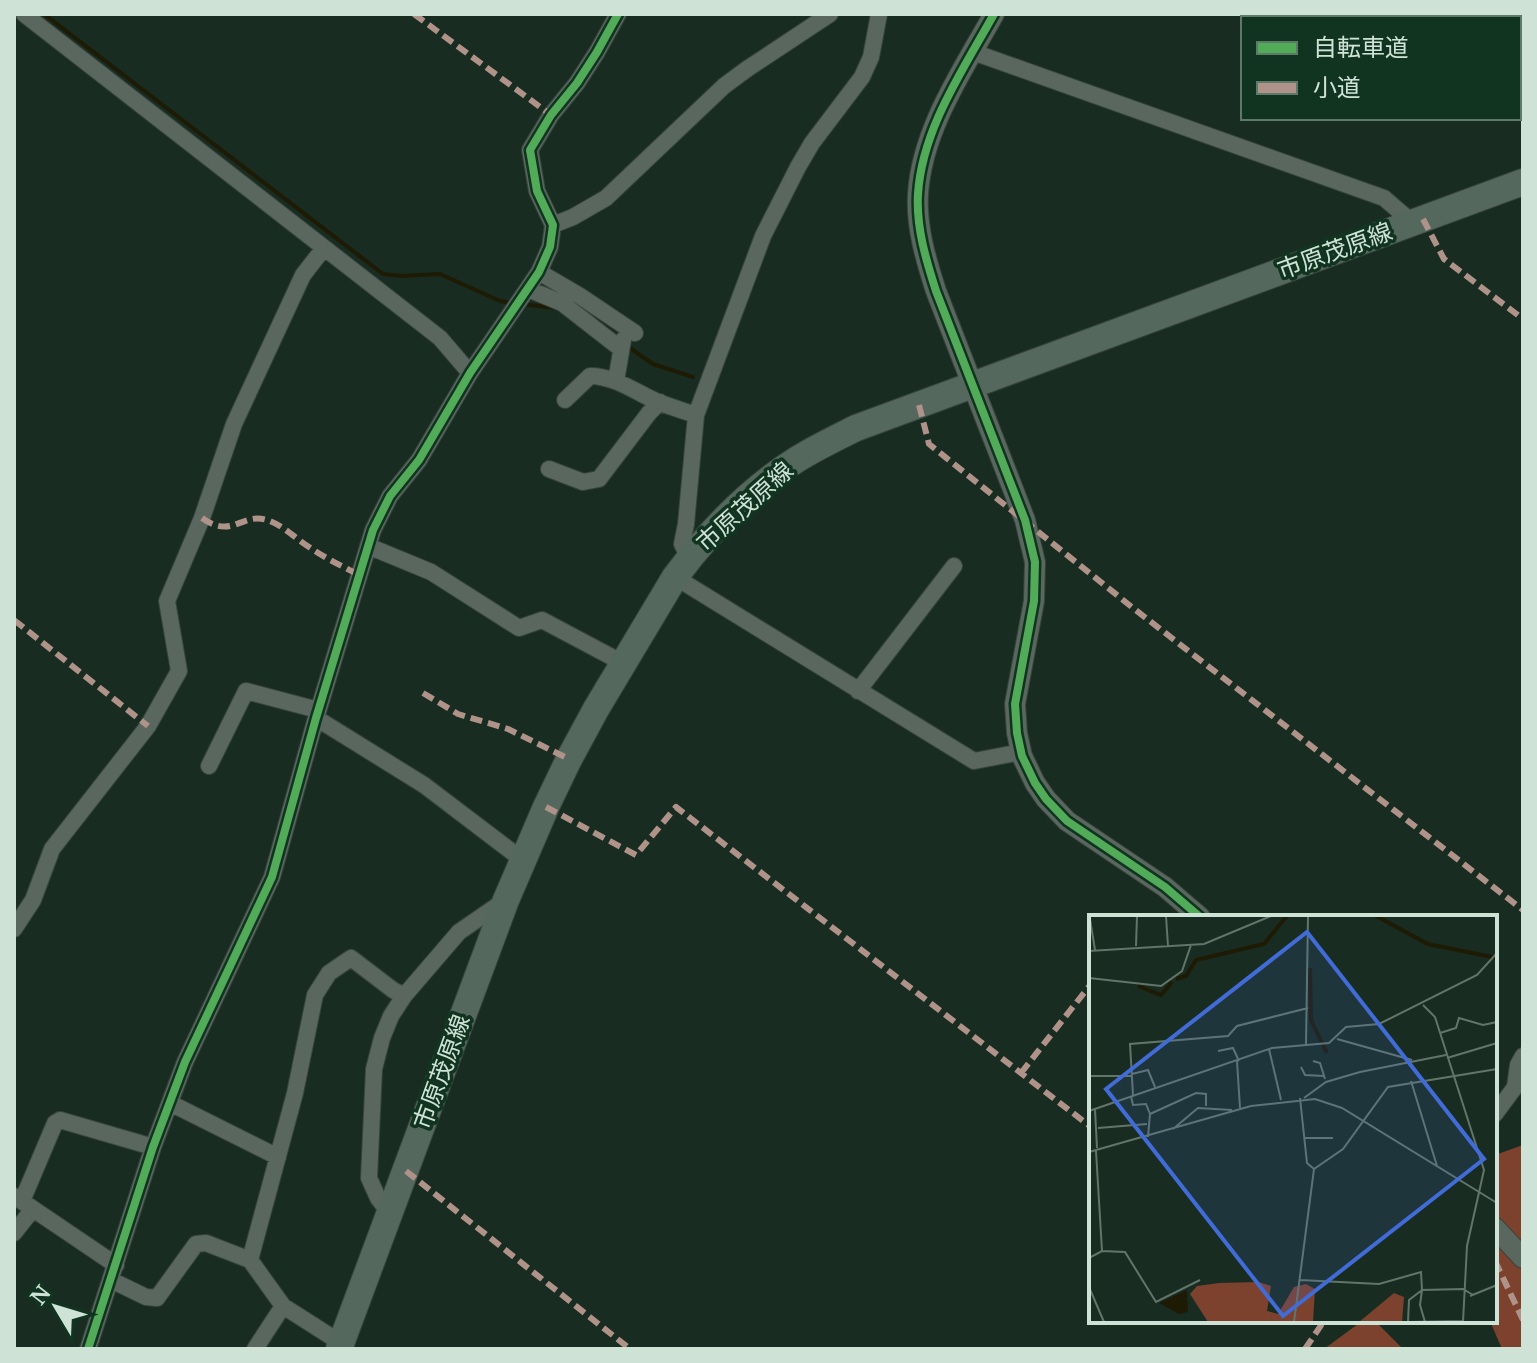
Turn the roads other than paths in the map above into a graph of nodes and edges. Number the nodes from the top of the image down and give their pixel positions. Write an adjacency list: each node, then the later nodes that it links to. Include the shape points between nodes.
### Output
1 (24, 14): 10 (street)
2 (618, 14): 9 (street, via 530,150 537,191)
3 (830, 14): 9 (street, via 724,86 606,198)
4 (879, 14): 19 (street, via 862,77 812,143 763,236)
5 (994, 14): 6 (street)
6 (973, 52): 8 (street, via 1384,198); 16 (street, via 935,126 918,195 927,263)
7 (1523, 182): 8 (main road, 市原茂原線)
8 (1413, 223): 16 (main road, 市原茂原線)
9 (553, 225): 11 (street)
10 (324, 248): 14 (street, via 440,338); 32 (street, via 303,275 234,424 167,601 179,671 148,726 52,849 33,900)
11 (539, 272): 12 (street); 13 (street, via 630,330)
12 (528, 289): 13 (street, via 562,303); 14 (street)
13 (621, 349): 15 (street)
14 (470, 373): 21 (street, via 419,460 390,496)
15 (616, 381): 17 (street, via 590,376); 18 (street)
16 (971, 385): 23 (main road, 市原茂原線, via 856,428 795,461 729,514); 27 (street, via 1025,520 1035,562 1034,601 1015,704)
17 (565, 400)
18 (660, 402): 19 (street); 20 (street, via 599,479 583,482)
19 (696, 415): 23 (street)
20 (549, 469)
21 (368, 546): 24 (street, via 431,572 519,628 542,620); 26 (street)
22 (954, 566): 25 (street)
23 (682, 568): 24 (main road, 市原茂原線); 25 (street)
24 (623, 663): 29 (main road, 市原茂原線, via 569,759)
25 (858, 691): 27 (street, via 974,761)
26 (317, 714): 28 (street, via 246,691); 29 (street, via 424,785); 35 (street, via 272,877)
27 (1021, 752): 31 (street, via 1035,783 1067,821)
28 (209, 766)
29 (524, 861): 30 (main road, 市原茂原線)
30 (506, 900): 33 (street, via 459,932); 40 (main road, 市原茂原線)
31 (1198, 915)
32 (14, 929)
33 (404, 996): 38 (street, via 351,958 329,973 315,995); 40 (street, via 391,1016 374,1069 369,1178)
34 (1523, 1056): 36 (street, via 1515,1087)
35 (170, 1103): 37 (street); 38 (street)
36 (1497, 1111)
37 (153, 1147): 39 (street, via 60,1120); 45 (street)
38 (278, 1157): 44 (street)
39 (23, 1202): 42 (street); 45 (street)
40 (390, 1214): 47 (main road, 市原茂原線)
41 (1497, 1230): 43 (street)
42 (14, 1233)
43 (1523, 1258)
44 (250, 1260): 45 (street, via 196,1244 157,1298 146,1297); 46 (street)
45 (113, 1272): 48 (street)
46 (283, 1306): 47 (street); 49 (street)
47 (340, 1346)
48 (88, 1349)
49 (255, 1349)

